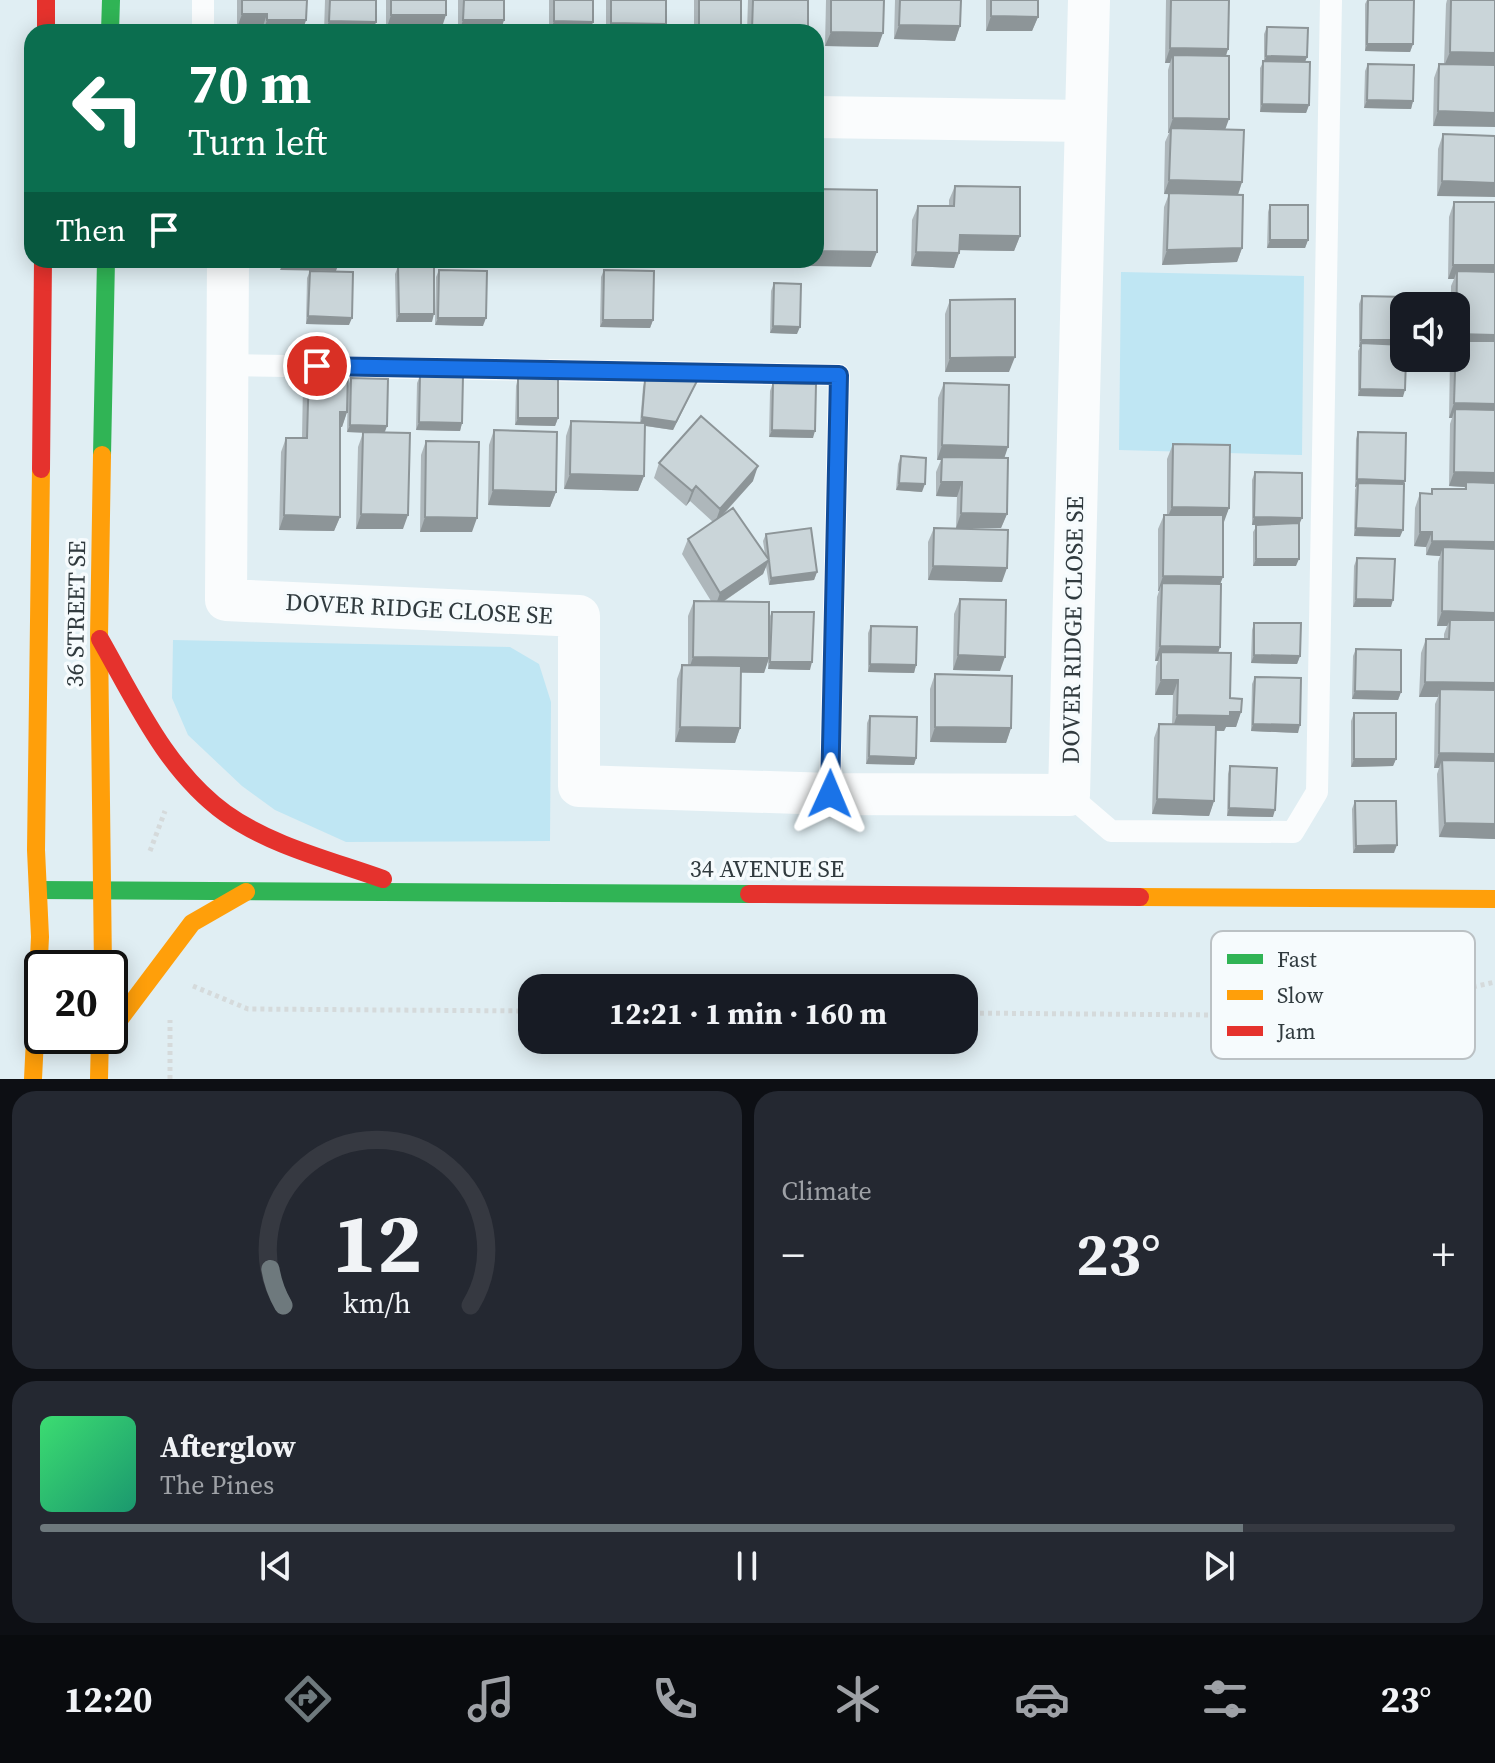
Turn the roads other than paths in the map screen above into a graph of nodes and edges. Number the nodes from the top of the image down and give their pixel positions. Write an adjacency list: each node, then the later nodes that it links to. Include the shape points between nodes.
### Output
1 (46, 0): 6 (street)
2 (111, 0): 7 (street)
3 (203, 0): 8 (lane)
4 (1089, 0): 10 (street, DOVER RIDGE CLOSE SE)
5 (1331, 0): 17 (lane, via 1317,792 1293,832 1111,831)
6 (46, 24)
7 (110, 24)
8 (203, 24)
9 (824, 117): 10 (street)
10 (1085, 121): 17 (street, DOVER RIDGE CLOSE SE)
11 (43, 268): 18 (street, 36 STREET SE)
12 (106, 268): 15 (street, 36 STREET SE)
13 (228, 268): 14 (street, DOVER RIDGE CLOSE SE)
14 (228, 365): 16 (street, DOVER RIDGE CLOSE SE, via 226,600 579,616 579,786); 16 (lane, via 839,375)
15 (99, 637): 19 (street, 36 STREET SE); 21 (street, via 161,741 189,780 224,813 315,856)
16 (830, 794): 17 (street, DOVER RIDGE CLOSE SE)
17 (1069, 795)
18 (38, 890): 19 (street, 34 AVENUE SE); 26 (street, 36 STREET SE)
19 (101, 890): 20 (street, 34 AVENUE SE); 23 (street, 36 STREET SE)
20 (248, 891): 21 (street, 34 AVENUE SE); 24 (street, via 192,923)
21 (416, 891): 22 (street, 34 AVENUE SE)
22 (1495, 899)
23 (103, 950)
24 (128, 1006)
25 (102, 1054): 27 (street)
26 (33, 1079)
27 (99, 1079)

